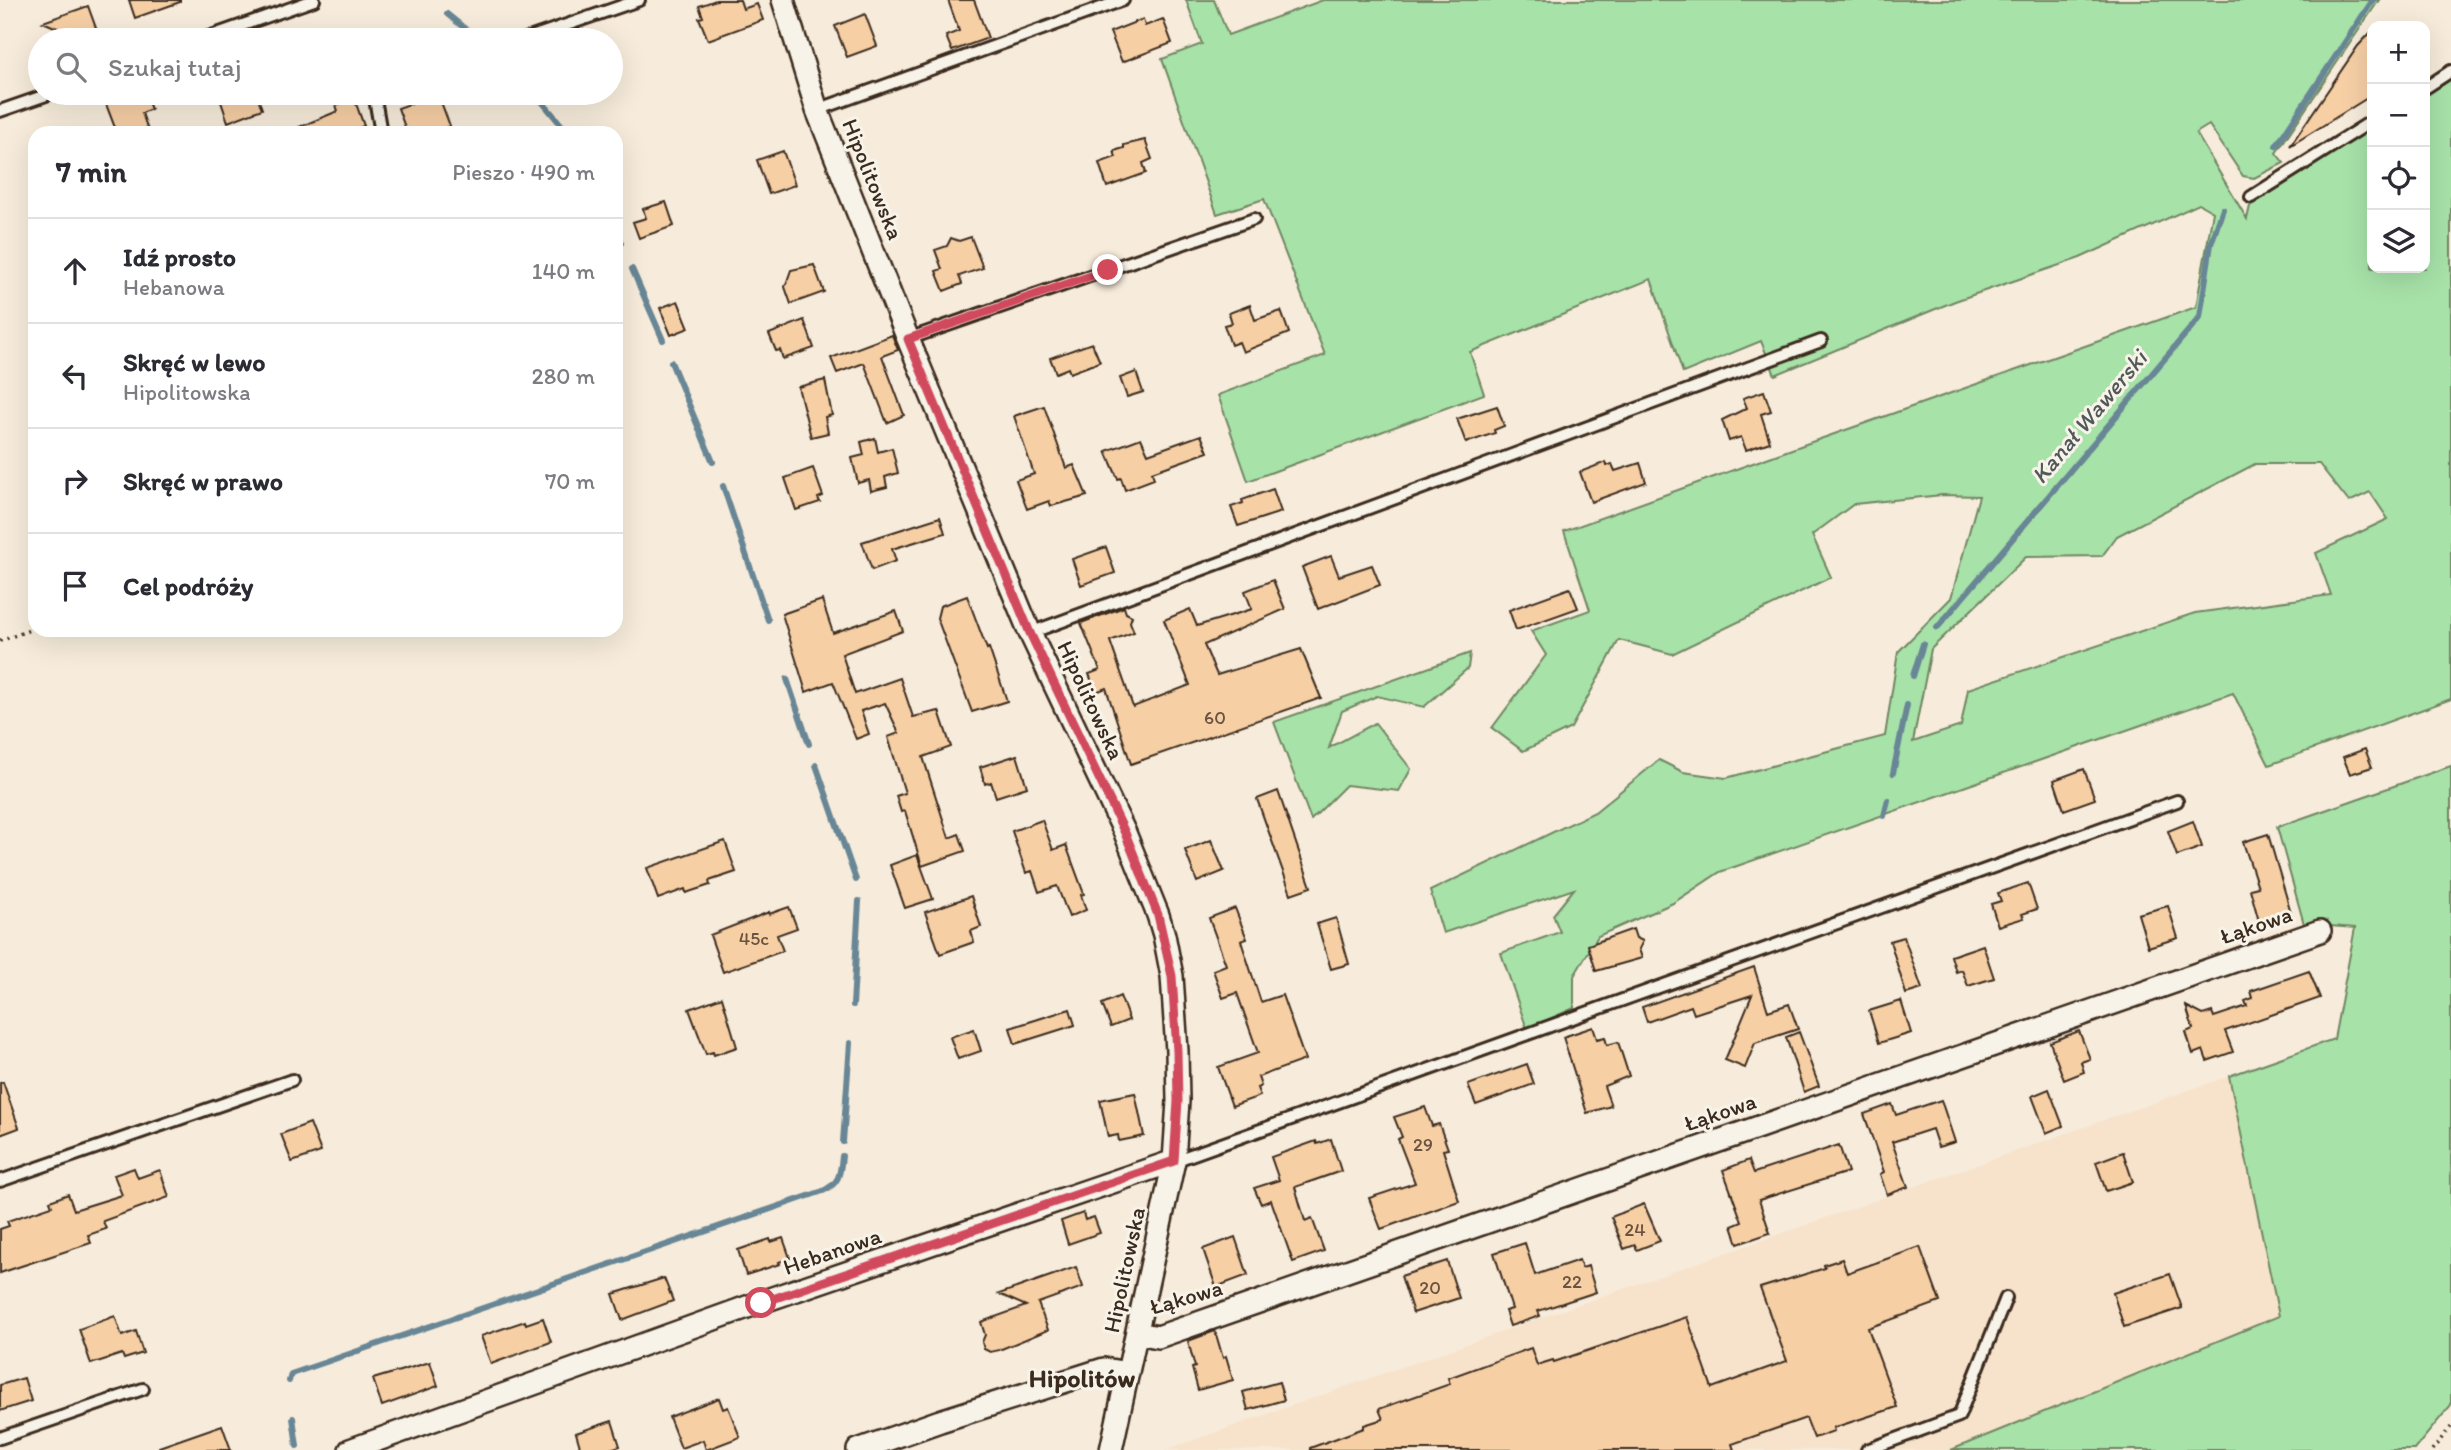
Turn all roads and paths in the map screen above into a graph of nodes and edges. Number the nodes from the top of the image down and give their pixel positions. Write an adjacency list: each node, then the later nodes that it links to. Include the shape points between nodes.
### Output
1 (314, 0): 5 (lane)
2 (639, 0): 6 (lane)
3 (783, 0): 11 (street, Hipolitowska)
4 (1123, 0): 11 (lane)
5 (234, 28)
6 (558, 28)
7 (2451, 71): 8 (lane)
8 (2430, 85)
9 (28, 101): 12 (lane)
10 (376, 105): 14 (lane)
11 (817, 110): 17 (street, Hipolitowska)
12 (0, 111)
13 (2367, 124): 15 (lane)
14 (380, 126)
15 (2251, 197)
16 (1254, 219): 17 (lane)
17 (908, 339): 20 (street, Hipolitowska)
18 (1821, 341): 20 (lane)
19 (28, 631): 21 (path)
20 (1030, 633): 25 (street, Hipolitowska, via 1125,833 1164,935 1177,1051)
21 (0, 641)
22 (2177, 801): 25 (lane)
23 (2320, 930): 28 (street, Łąkowa, via 1158,1337)
24 (292, 1080): 26 (lane)
25 (1174, 1161): 28 (street, Hipolitowska); 33 (street, Hebanowa)
26 (0, 1181)
27 (2006, 1298): 36 (lane, via 1959,1416)
28 (1138, 1333): 29 (street, Hipolitowska)
29 (1128, 1373): 34 (street, via 1104,1369); 35 (street, Hipolitowska)
30 (143, 1389): 32 (lane)
31 (2451, 1427): 37 (path)
32 (0, 1438)
33 (350, 1450)
34 (858, 1450)
35 (1111, 1450)
36 (1867, 1450)
37 (2432, 1450)

